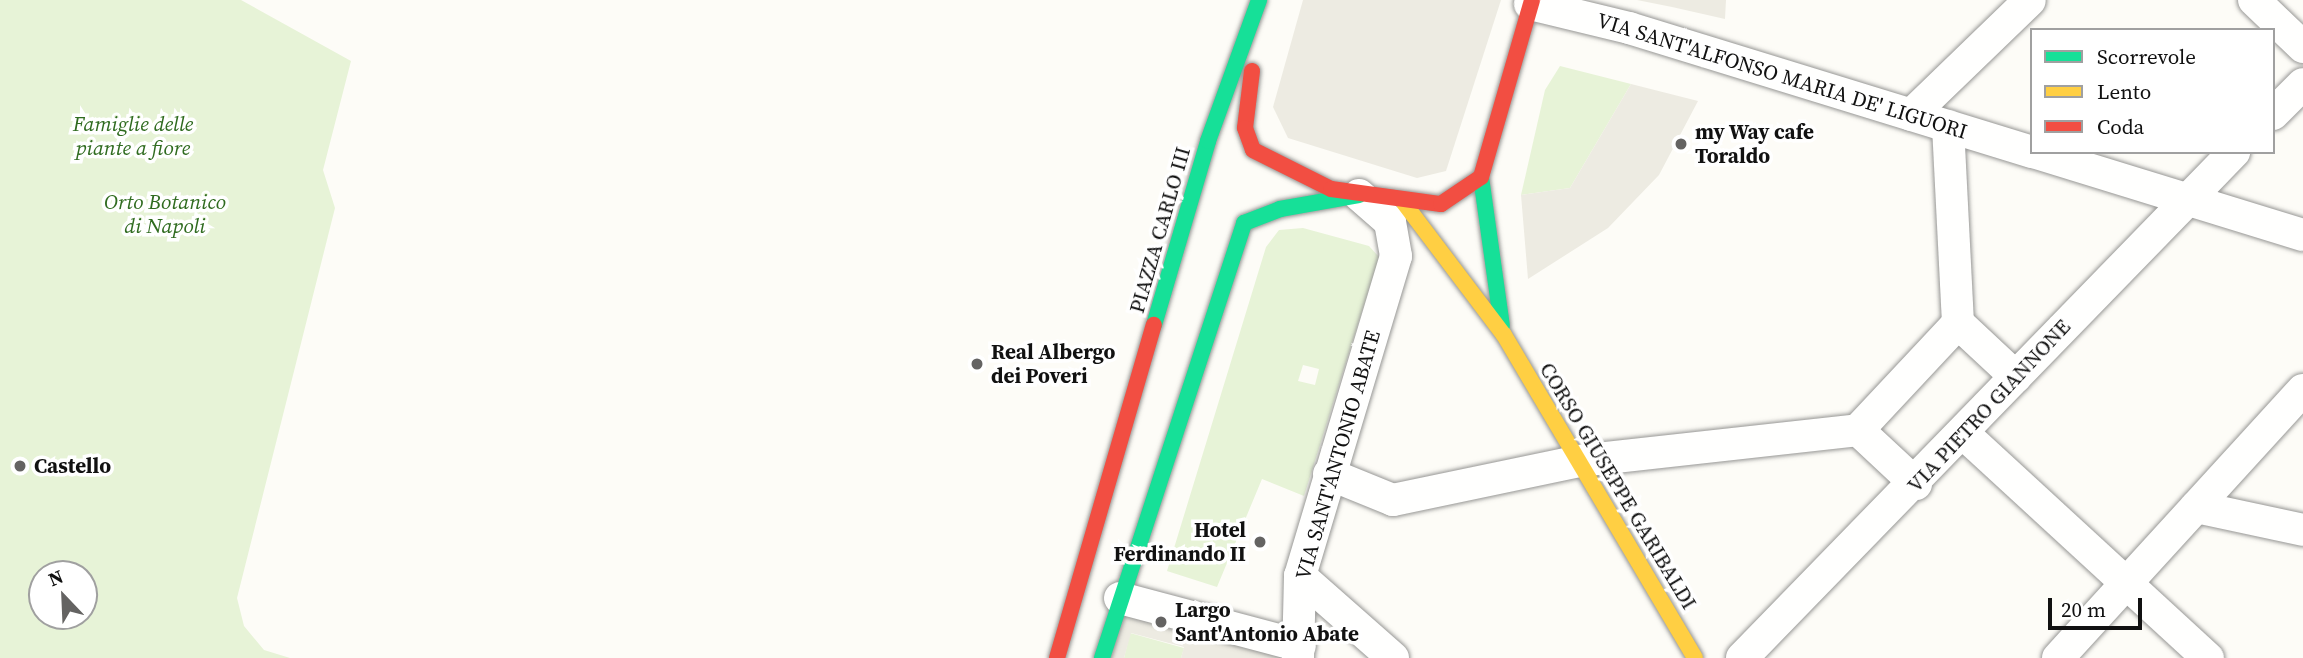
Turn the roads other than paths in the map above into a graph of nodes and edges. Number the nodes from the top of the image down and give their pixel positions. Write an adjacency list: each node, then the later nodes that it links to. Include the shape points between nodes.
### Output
1 (2030, 0): 8 (street)
2 (2254, 0): 5 (street)
3 (1531, 2): 8 (street, VIA SANT'ALFONSO MARIA DE' LIGUORI); 13 (main road)
4 (1258, 5): 14 (main road, PIAZZA CARLO III, via 1243,113 1253,150 1310,184); 33 (main road, PIAZZA CARLO III, via 1208,141)
5 (2303, 47)
6 (2303, 84): 7 (street)
7 (2275, 112)
8 (1911, 115): 9 (street, VIA SANT'ALFONSO MARIA DE' LIGUORI)
9 (1948, 126): 10 (street, VIA SANT'ALFONSO MARIA DE' LIGUORI); 18 (street)
10 (2030, 151)
11 (2038, 154): 15 (street, VIA SANT'ALFONSO MARIA DE' LIGUORI)
12 (2232, 154): 15 (street, VIA PIETRO GIANNONE)
13 (1481, 177): 16 (main road, PIAZZA CARLO III, via 1463,195 1441,204); 19 (main road, CORSO GIUSEPPE GARIBALDI)
14 (1359, 195): 16 (main road, PIAZZA CARLO III); 25 (street, VIA SANT'ANTONIO ABATE, via 1390,222 1396,256); 31 (main road, PIAZZA CARLO III, via 1244,223)
15 (2186, 200): 17 (street, VIA SANT'ALFONSO MARIA DE' LIGUORI); 20 (street, VIA PIETRO GIANNONE)
16 (1404, 203): 19 (main road, CORSO GIUSEPPE GARIBALDI)
17 (2303, 235)
18 (1958, 323): 20 (street); 22 (street)
19 (1504, 335): 24 (main road, CORSO GIUSEPPE GARIBALDI)
20 (2016, 377): 23 (street, VIA PIETRO GIANNONE)
21 (2303, 390): 27 (street)
22 (1858, 430): 24 (street); 26 (street)
23 (1963, 433): 26 (street, VIA PIETRO GIANNONE); 30 (street)
24 (1579, 461): 25 (street, via 1393,500); 36 (main road, CORSO GIUSEPPE GARIBALDI)
25 (1329, 474): 29 (street, VIA SANT'ANTONIO ABATE)
26 (1916, 484): 37 (street, VIA PIETRO GIANNONE)
27 (2196, 507): 28 (street); 30 (street)
28 (2303, 530)
29 (1300, 576): 32 (street, VIA SANT'ANTONIO ABATE); 35 (street)
30 (2127, 583): 38 (street); 39 (street)
31 (1120, 598): 32 (street); 34 (main road)
32 (1299, 652)
33 (1057, 658)
34 (1102, 658)
35 (1393, 658)
36 (1695, 658)
37 (1742, 658)
38 (2058, 658)
39 (2208, 658)

